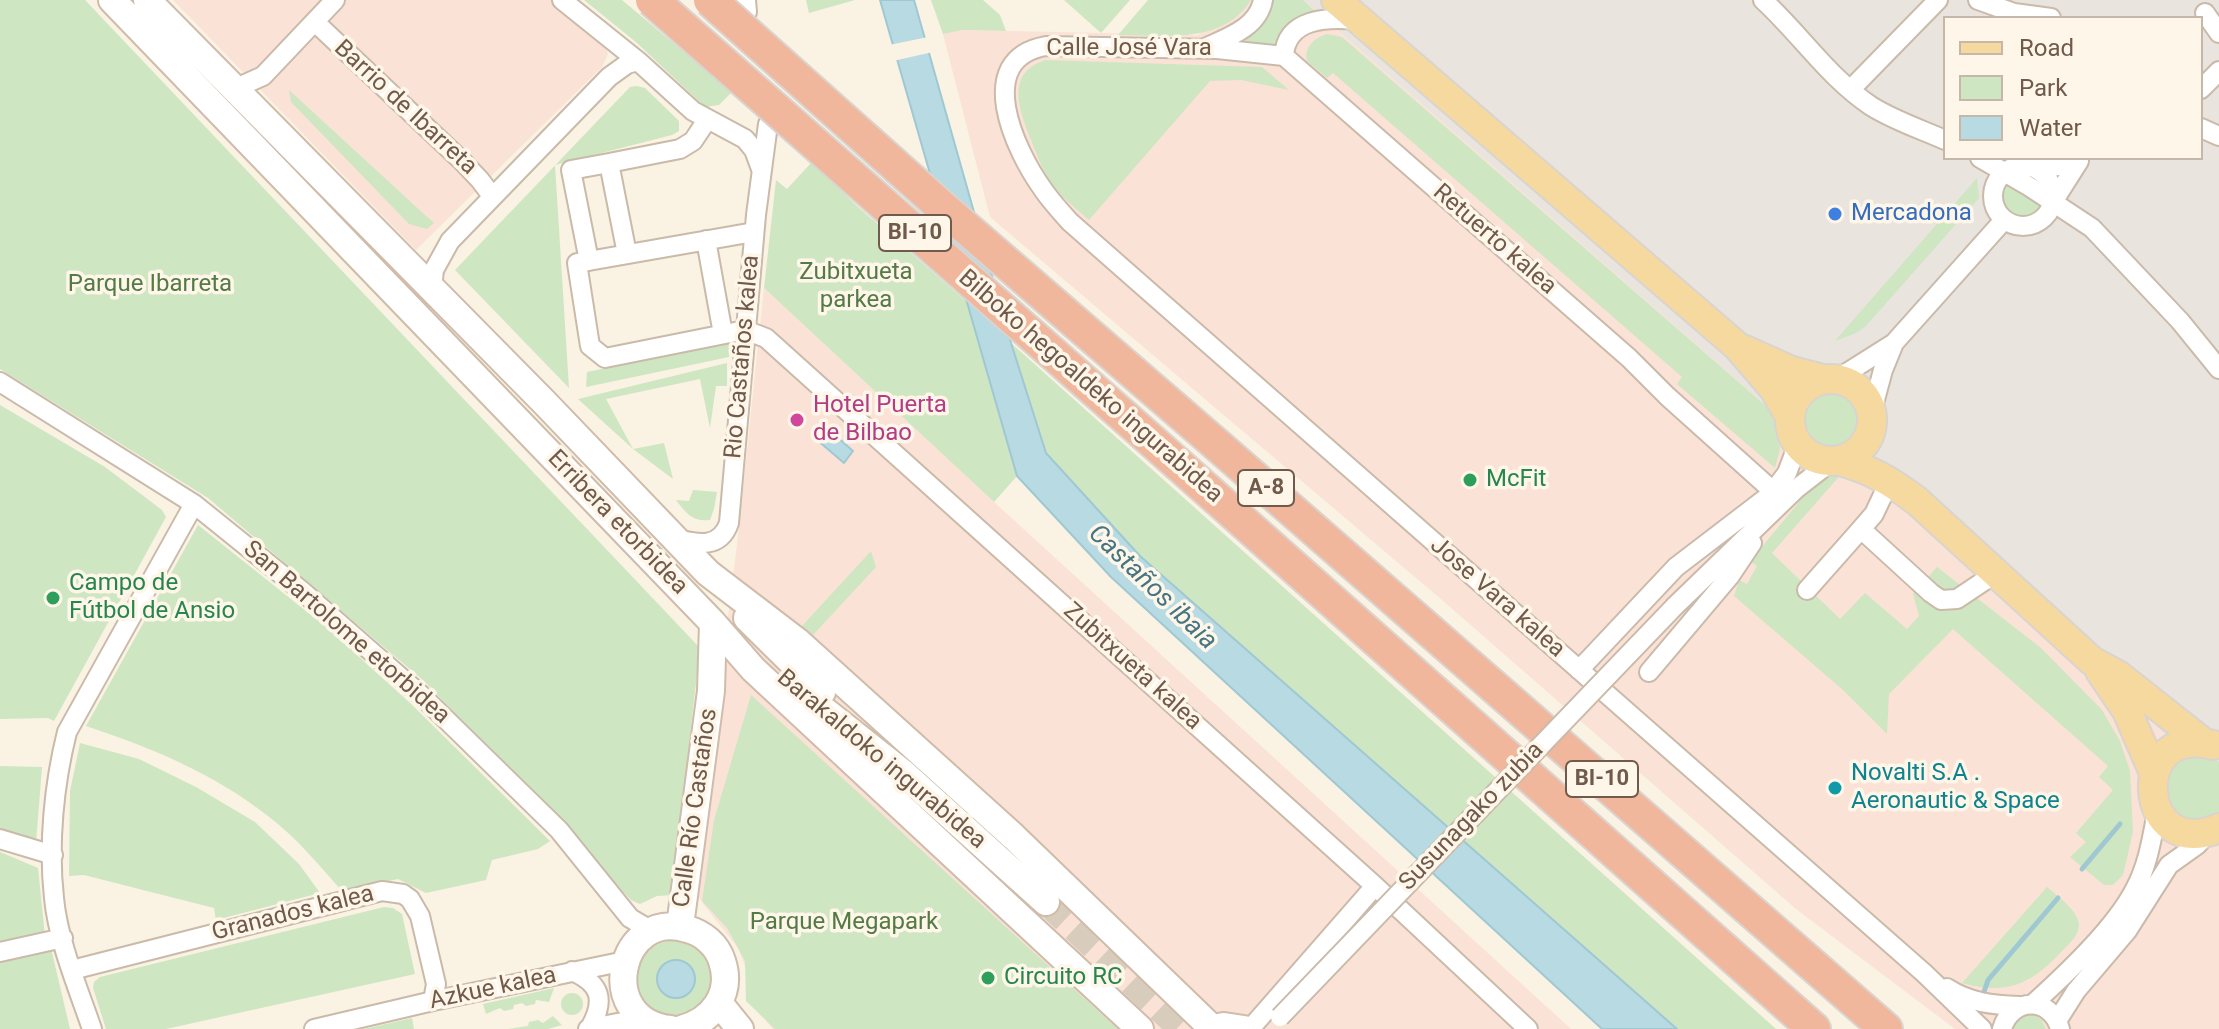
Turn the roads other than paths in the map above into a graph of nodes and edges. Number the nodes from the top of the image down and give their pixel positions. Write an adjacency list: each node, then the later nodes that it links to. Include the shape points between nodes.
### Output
1 (112, 0): 67 (main road, Erribera etorbidea)
2 (147, 0): 23 (main road, Erribera etorbidea)
3 (335, 0): 14 (street, Barrio de Ibarreta)
4 (562, 0): 16 (street)
5 (652, 0): 106 (highway, Bilboko hegoaldeko ingurabidea / BI-10, bridge)
6 (710, 0): 52 (highway, Bilboko hegoaldeko ingurabidea / BI-10, bridge)
7 (1263, 0): 17 (street, via 1249,26)
8 (1763, 0): 24 (street)
9 (1938, 0): 24 (street)
10 (1978, 0): 13 (street)
11 (1349, 8): 18 (street, via 1335,18 1302,25 1290,36); 46 (main road)
12 (2205, 13): 15 (street)
13 (2036, 16)
14 (315, 22): 23 (street, Barrio de Ibarreta, via 263,76); 34 (street, Barrio de Ibarreta)
15 (2219, 33)
16 (620, 46): 19 (street); 21 (street, Barrio de Ibarreta)
17 (1199, 49): 18 (street, Calle José Vara); 37 (street, Calle José Vara, via 1046,46 1012,64 1004,80 1004,102 1020,151 1041,188)
18 (1284, 56): 56 (street, Retuerto kalea)
19 (638, 61): 21 (street, Barrio de Ibarreta); 25 (street)
20 (2219, 71): 22 (street)
21 (609, 77): 34 (street, Barrio de Ibarreta)
22 (2203, 87)
23 (234, 89): 42 (main road, Erribera etorbidea)
24 (1851, 89): 27 (street, via 1870,105)
25 (707, 120): 26 (street); 30 (street, via 693,141 680,149)
26 (745, 139): 32 (street); 32 (street, Rio Castaños kalea, via 768,124)
27 (1943, 139)
28 (1984, 160): 33 (street)
29 (2082, 160): 31 (street); 35 (street)
30 (609, 163): 40 (street); 41 (street, via 571,170)
31 (2032, 167): 33 (street); 35 (street, via 2049,181)
32 (761, 170): 38 (street, Rio Castaños kalea)
33 (2005, 172): 35 (street); 36 (street, via 1993,199)
34 (492, 196): 42 (street, Barrio de Ibarreta, via 450,241 434,270)
35 (2053, 202): 36 (street, via 2032,224); 47 (street, via 2092,228)
36 (2004, 220): 45 (street)
37 (1070, 222): 70 (street, Jose Vara kalea)
38 (754, 232): 39 (street); 43 (street, Rio Castaños kalea)
39 (706, 240): 40 (street); 44 (street)
40 (627, 254): 41 (street)
41 (589, 261): 44 (street, via 577,263 590,346 605,358)
42 (432, 288): 62 (main road, Erribera etorbidea)
43 (745, 330): 44 (street); 62 (street, Rio Castaños kalea, via 726,532 709,543); 80 (street, Zubitxueta kalea, via 773,344)
44 (723, 334)
45 (1894, 343): 48 (street); 51 (street)
46 (1738, 347): 48 (main road, via 1792,371); 50 (main road)
47 (2219, 369)
48 (1830, 379): 50 (main road, via 1801,391); 51 (main road, via 1860,390)
49 (0, 382): 58 (street, San Bartolome etorbidea)
50 (1789, 415): 53 (main road)
51 (1872, 418): 54 (main road, via 1861,448); 57 (main road, via 1877,443)
52 (1216, 444): 61 (highway, Bilboko hegoaldeko ingurabidea / A-8)
53 (1798, 444): 54 (main road, via 1817,459); 56 (street)
54 (1836, 461): 55 (main road); 59 (street, via 1796,489)
55 (1890, 480): 57 (main road); 60 (street)
56 (1774, 492): 66 (street); 70 (street, via 1676,567)
57 (1917, 501): 64 (main road)
58 (194, 504): 79 (street, via 67,732 58,766); 83 (street, San Bartolome etorbidea, via 421,695 559,830 630,918)
59 (1768, 518): 66 (street); 71 (street, via 1730,576)
60 (1861, 529): 64 (street, via 1941,600 1957,599); 65 (street)
61 (1315, 531): 107 (highway, Bilboko hegoaldeko ingurabidea / BI-10)
62 (672, 538): 63 (main road, Erribera etorbidea)
63 (708, 573): 74 (main road, Erribera etorbidea, via 715,586); 96 (main road, Erribera etorbidea, via 785,629 1014,837)
64 (1996, 573): 68 (main road)
65 (1807, 590)
66 (1675, 606): 94 (street, Susunagako zubia, bridge)
67 (713, 623): 69 (main road, Erribera etorbidea); 72 (main road); 74 (main road, Barakaldoko ingurabidea)
68 (2092, 661): 73 (main road); 75 (main road, via 2127,711)
69 (753, 669): 72 (main road, Calle Río Castaños, via 728,672); 103 (main road, Erribera etorbidea)
70 (1579, 670): 89 (street, Jose Vara kalea)
71 (1649, 672)
72 (711, 691): 82 (main road, Calle Río Castaños)
73 (2211, 746): 75 (main road, via 2188,743 2173,749)
74 (903, 773): 81 (main road, Barakaldoko ingurabidea)
75 (2154, 773): 76 (main road)
76 (2157, 812): 77 (main road, via 2179,830); 92 (street, via 2145,865 2129,899 2063,978)
77 (2216, 830): 95 (street, via 2169,865 2127,931 2076,991)
78 (0, 839): 79 (street)
79 (53, 855): 84 (street, via 54,900)
80 (1375, 886): 104 (street); 105 (street, Zubitxueta kalea)
81 (1046, 902)
82 (680, 926): 83 (main road); 91 (main road, via 696,931 720,954 725,978)
83 (652, 931): 86 (main road, via 640,938)
84 (63, 938): 85 (street); 87 (street)
85 (0, 952)
86 (625, 961): 88 (street, Azkue kalea); 93 (main road, via 624,994)
87 (72, 970): 90 (street, Granados kalea, via 382,891 403,894 420,916 436,984); 97 (street)
88 (572, 971): 90 (street, Azkue kalea); 99 (street, via 587,978 599,998 599,1012)
89 (1924, 973): 92 (street, Jose Vara kalea, via 1971,1000); 108 (street, Jose Vara kalea)
90 (433, 1001): 98 (street, Azkue kalea)
91 (719, 1003): 101 (main road, via 709,1016); 102 (main road)
92 (2026, 1005): 95 (street, via 2048,1009); 109 (street, via 2009,1013)
93 (645, 1021): 99 (street); 100 (main road)
94 (1276, 1023)
95 (2058, 1025)
96 (1211, 1028): 104 (main road)
97 (92, 1029)
98 (314, 1029)
99 (589, 1029)
100 (670, 1029)
101 (681, 1029)
102 (740, 1029)
103 (1140, 1029)
104 (1247, 1029)
105 (1528, 1029)
106 (1814, 1029)
107 (1886, 1029)
108 (1982, 1029)
109 (2002, 1029)

